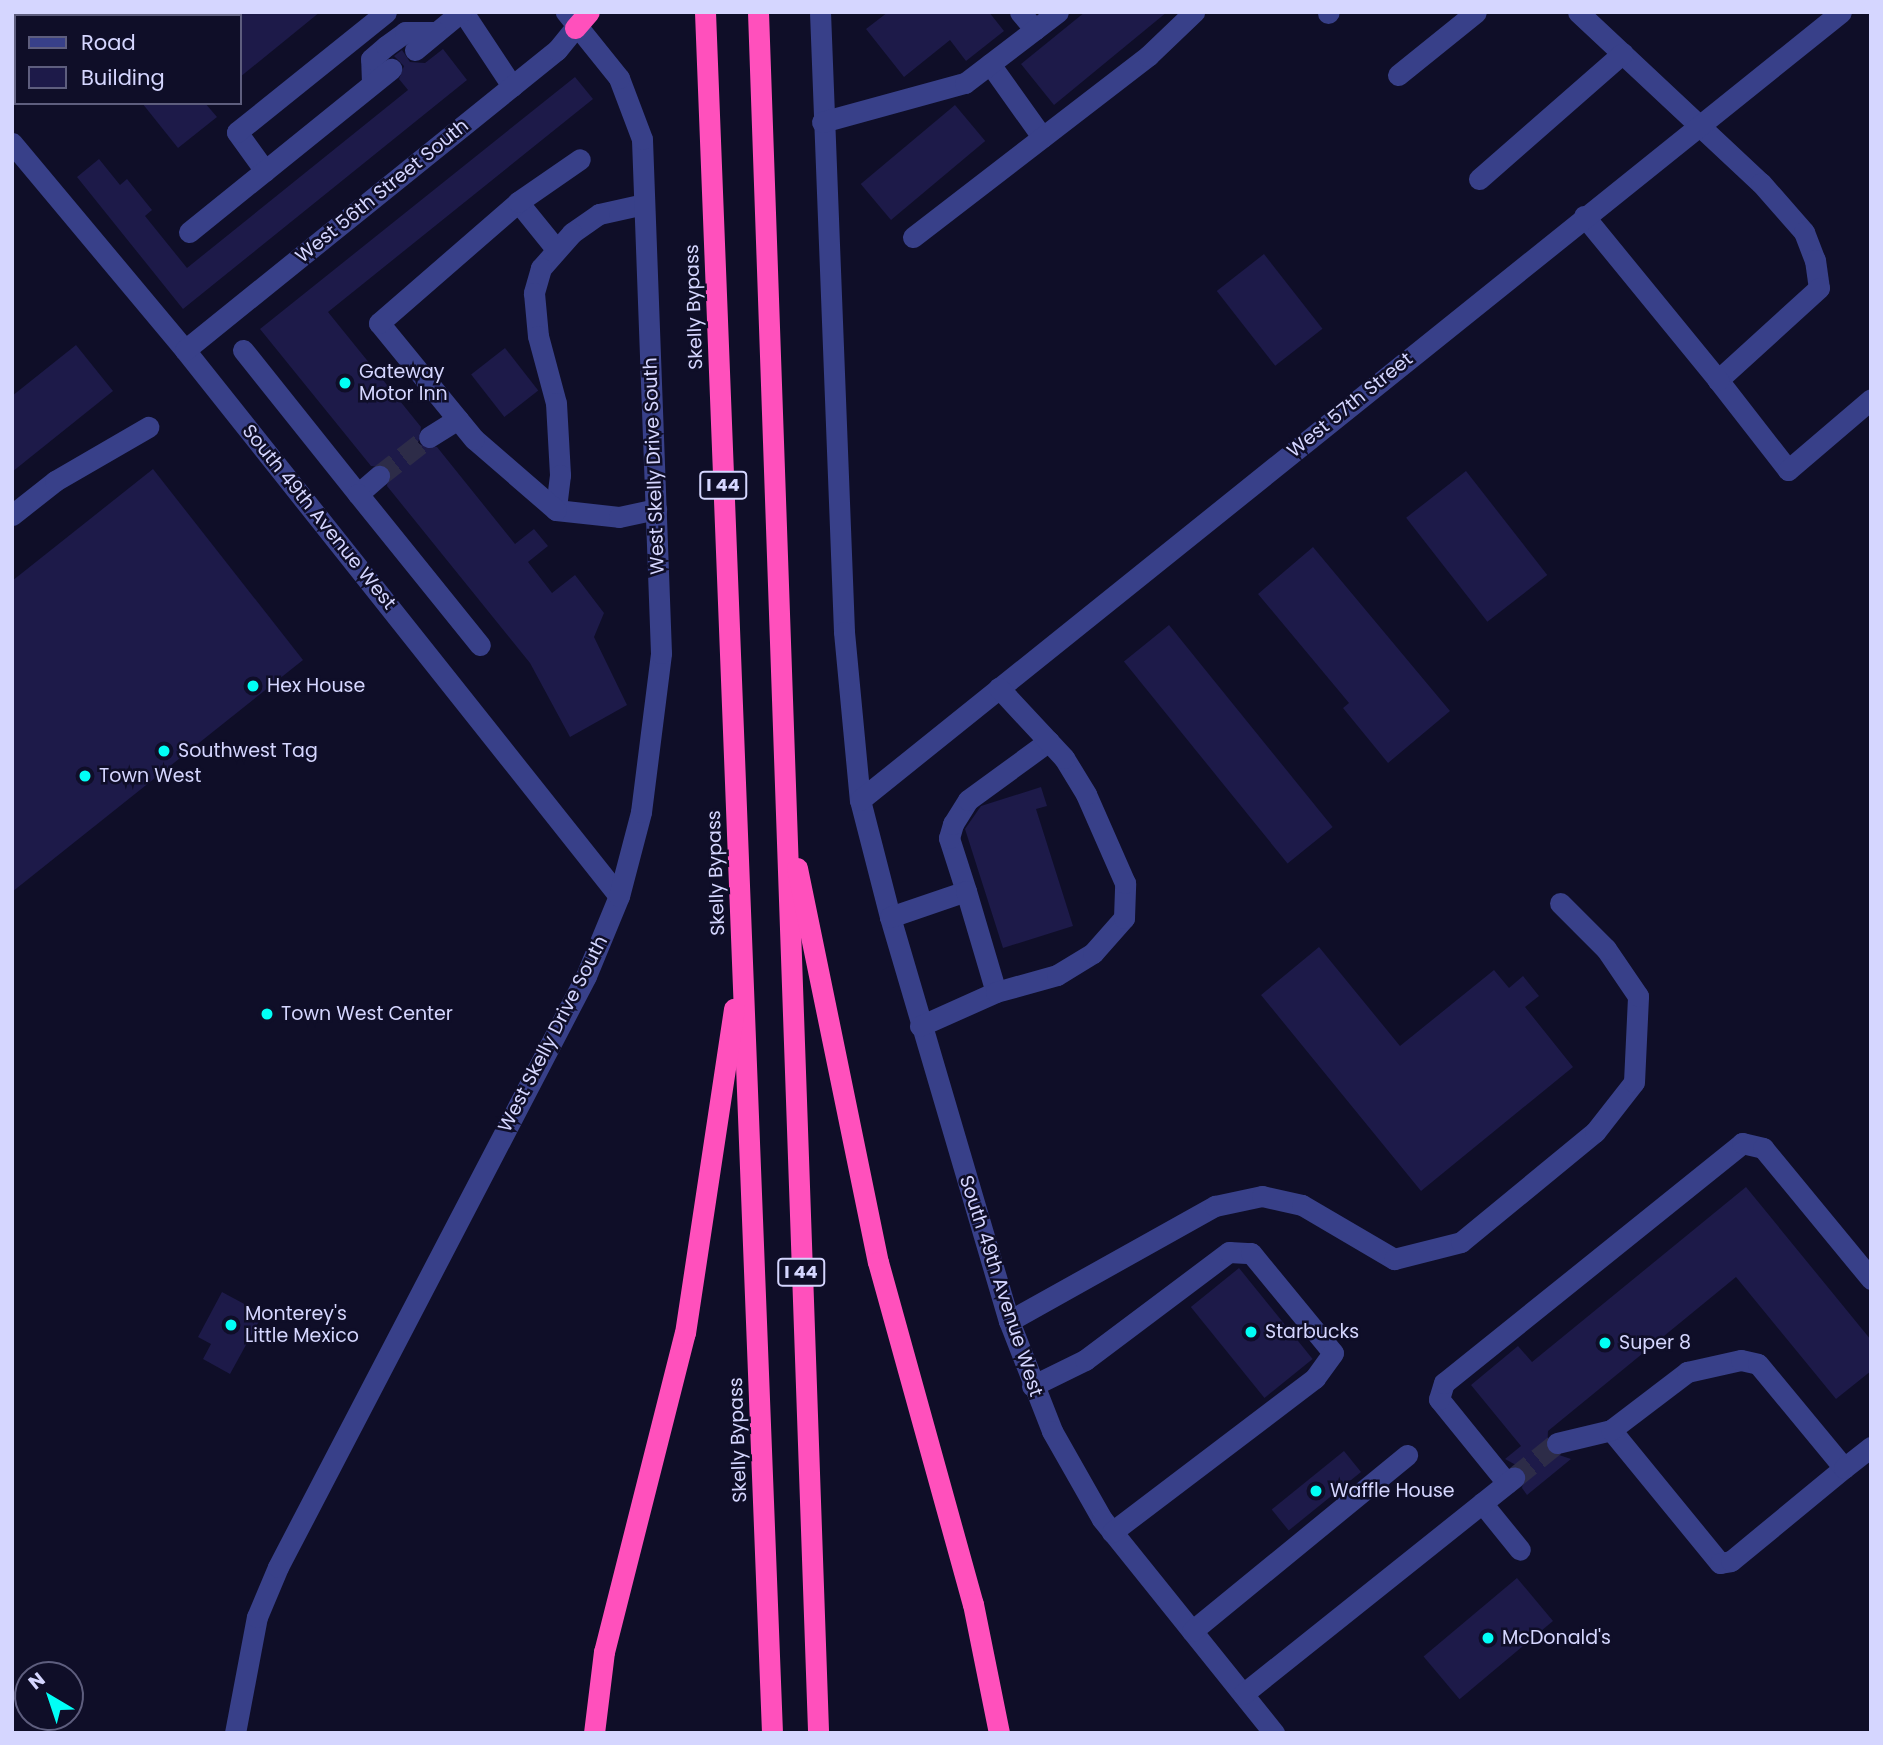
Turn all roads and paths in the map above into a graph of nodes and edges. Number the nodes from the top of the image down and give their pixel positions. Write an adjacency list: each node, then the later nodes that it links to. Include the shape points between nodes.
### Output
1 (462, 12): 14 (street); 22 (street)
2 (705, 12): 57 (highway, Skelly Bypass / I 44)
3 (758, 12): 52 (highway, I 44)
4 (820, 12): 23 (street)
5 (1020, 12): 13 (street)
6 (1058, 12): 13 (street)
7 (1194, 12): 25 (street, via 1148,56)
8 (1476, 12): 20 (street)
9 (1578, 12): 17 (street)
10 (1841, 12): 24 (street, West 57th Street)
11 (577, 18): 22 (street, West 56th Street South); 31 (street, West Skelly Drive South, via 634,108 642,139)
12 (377, 19): 15 (street); 28 (street, via 237,132)
13 (1035, 30): 18 (street)
14 (436, 32): 15 (street, via 405,32); 16 (street)
15 (386, 46): 21 (street, via 371,59)
16 (415, 50)
17 (1623, 53): 24 (street); 29 (street)
18 (990, 64): 23 (street, via 965,83); 25 (street)
19 (391, 69): 21 (street)
20 (1398, 75)
21 (372, 83): 28 (street)
22 (512, 86): 36 (street, West 56th Street South)
23 (822, 122): 51 (street, via 834,485)
24 (1695, 126): 32 (street, West 57th Street); 38 (street, via 1761,183 1804,232 1819,288)
25 (1042, 137): 34 (street)
26 (12, 143): 36 (street, South 49th Avenue West)
27 (580, 159): 30 (street)
28 (265, 171): 33 (street)
29 (1479, 179)
30 (518, 202): 35 (street); 40 (street, via 379,323)
31 (645, 204): 35 (street, via 599,214); 45 (street, West Skelly Drive South)
32 (1584, 216): 38 (street); 49 (street, West 57th Street)
33 (190, 232)
34 (913, 237)
35 (556, 249): 46 (street, via 541,268 534,293 538,336 556,403 560,475)
36 (184, 350): 54 (street, South 49th Avenue West)
37 (243, 350): 44 (street)
38 (1718, 380): 39 (street, via 1788,470)
39 (1871, 399)
40 (458, 419): 42 (street); 46 (street)
41 (148, 427): 47 (street, via 55,481)
42 (429, 437)
43 (379, 476): 44 (street)
44 (358, 494): 48 (street)
45 (656, 509): 46 (street, via 619,517); 54 (street, West Skelly Drive South, via 658,696 640,812)
46 (556, 510)
47 (12, 515)
48 (480, 645)
49 (999, 688): 50 (street); 51 (street, West 57th Street)
50 (1049, 741): 53 (street, via 968,800 953,824 949,838); 58 (street, via 1086,794 1125,883 1124,918 1093,953 1057,975)
51 (860, 800): 56 (street)
52 (785, 811): 76 (highway, I 44); 77 (highway, via 878,1262 973,1604)
53 (966, 891): 56 (street); 58 (street)
54 (620, 895): 73 (street, West Skelly Drive South, via 586,976 278,1567 257,1617)
55 (1560, 903): 61 (street, via 1606,949 1637,996 1634,1082 1595,1132 1461,1242 1394,1259 1302,1205 1262,1196 1215,1206)
56 (890, 917): 59 (street)
57 (742, 959): 74 (highway, via 685,1333 604,1652); 75 (highway, Skelly Bypass / I 44)
58 (996, 992): 59 (street)
59 (920, 1026): 61 (street, South 49th Avenue West)
60 (1871, 1279): 68 (street, via 1763,1148 1742,1143 1444,1383 1439,1399 1510,1481)
61 (1009, 1321): 62 (street, South 49th Avenue West)
62 (1032, 1386): 69 (street, South 49th Avenue West, via 1075,1477); 69 (street, via 1086,1360 1229,1252 1251,1254 1333,1353 1315,1378)
63 (1611, 1430): 64 (street); 67 (street, via 1688,1371 1751,1361); 67 (street, via 1714,1560 1725,1564)
64 (1557, 1443)
65 (1871, 1447): 67 (street)
66 (1407, 1455): 71 (street)
67 (1844, 1468)
68 (1482, 1503): 70 (street); 72 (street)
69 (1112, 1532): 71 (street, South 49th Avenue West)
70 (1520, 1550)
71 (1192, 1631): 72 (street, South 49th Avenue West)
72 (1243, 1694): 78 (street, South 49th Avenue West)
73 (235, 1733)
74 (594, 1733)
75 (772, 1733)
76 (818, 1733)
77 (999, 1733)
78 (1274, 1733)

